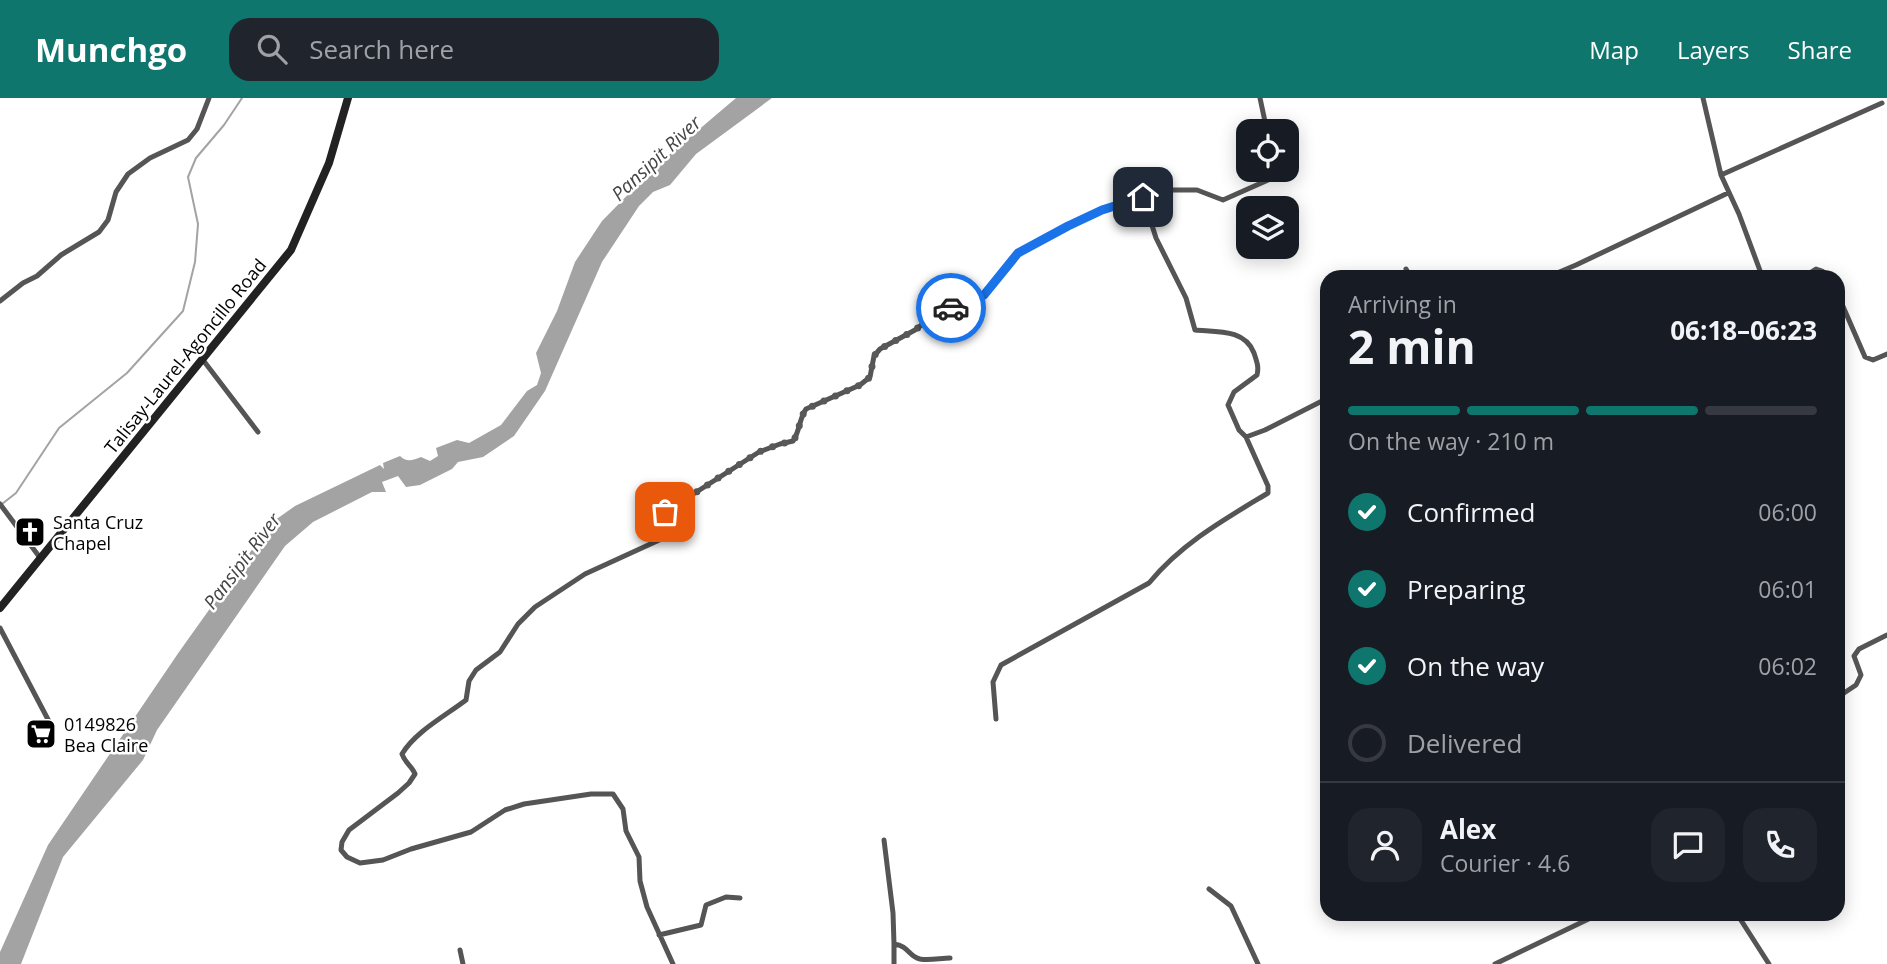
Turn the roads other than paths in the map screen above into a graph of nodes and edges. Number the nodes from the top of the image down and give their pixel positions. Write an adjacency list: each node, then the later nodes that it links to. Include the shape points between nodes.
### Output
1 (209, 98): 13 (street, via 188,140 128,174 99,232)
2 (348, 98): 16 (main road, Talisay-Laurel-Agoncillo Road, via 329,163 291,250)
3 (1260, 98): 6 (street)
4 (1703, 98): 7 (street)
5 (1882, 103): 7 (street)
6 (1264, 119)
7 (1721, 175): 9 (street)
8 (1264, 182): 10 (street, via 1223,200 1197,190 1168,190)
9 (1728, 193): 11 (street); 12 (street)
10 (1143, 197): 19 (street, via 1195,330 1237,334 1251,345 1257,375 1234,392 1228,405 1238,430); 33 (street, via 1102,210 1018,253 984,295 947,310 880,349 870,377 806,409 793,441 759,452 665,512 668,536 585,574 535,607 500,652 476,670 466,700 407,746 404,761 415,774 409,783 349,830 342,842 341,850 360,863 383,860 471,832 505,810 524,804 613,794 639,857 640,880)
11 (1564, 270)
12 (1760, 270)
13 (0, 301)
14 (1845, 311): 15 (street, via 1865,357 1873,360)
15 (1887, 354)
16 (203, 360): 18 (street); 21 (main road, Talisay-Laurel-Agoncillo Road)
17 (1320, 402): 19 (street)
18 (258, 432)
19 (1246, 437): 26 (street, via 1268,493 1201,534 1149,583 1001,666 993,682)
20 (2, 506): 21 (street)
21 (41, 559): 22 (main road, Talisay-Laurel-Agoncillo Road)
22 (0, 608)
23 (0, 628): 27 (street)
24 (1887, 635): 25 (street, via 1859,649 1854,656 1861,675)
25 (1845, 692)
26 (996, 719)
27 (54, 729)
28 (884, 840): 34 (street)
29 (1209, 889): 40 (street, via 1231,906)
30 (740, 898): 33 (street, via 726,897 706,905 701,925)
31 (1584, 921): 41 (street)
32 (1741, 921): 42 (street)
33 (659, 935): 38 (street)
34 (894, 944): 36 (street, via 920,959); 39 (street)
35 (460, 950): 37 (street)
36 (950, 958)
37 (463, 964)
38 (673, 964)
39 (894, 964)
40 (1258, 964)
41 (1495, 964)
42 (1769, 964)

